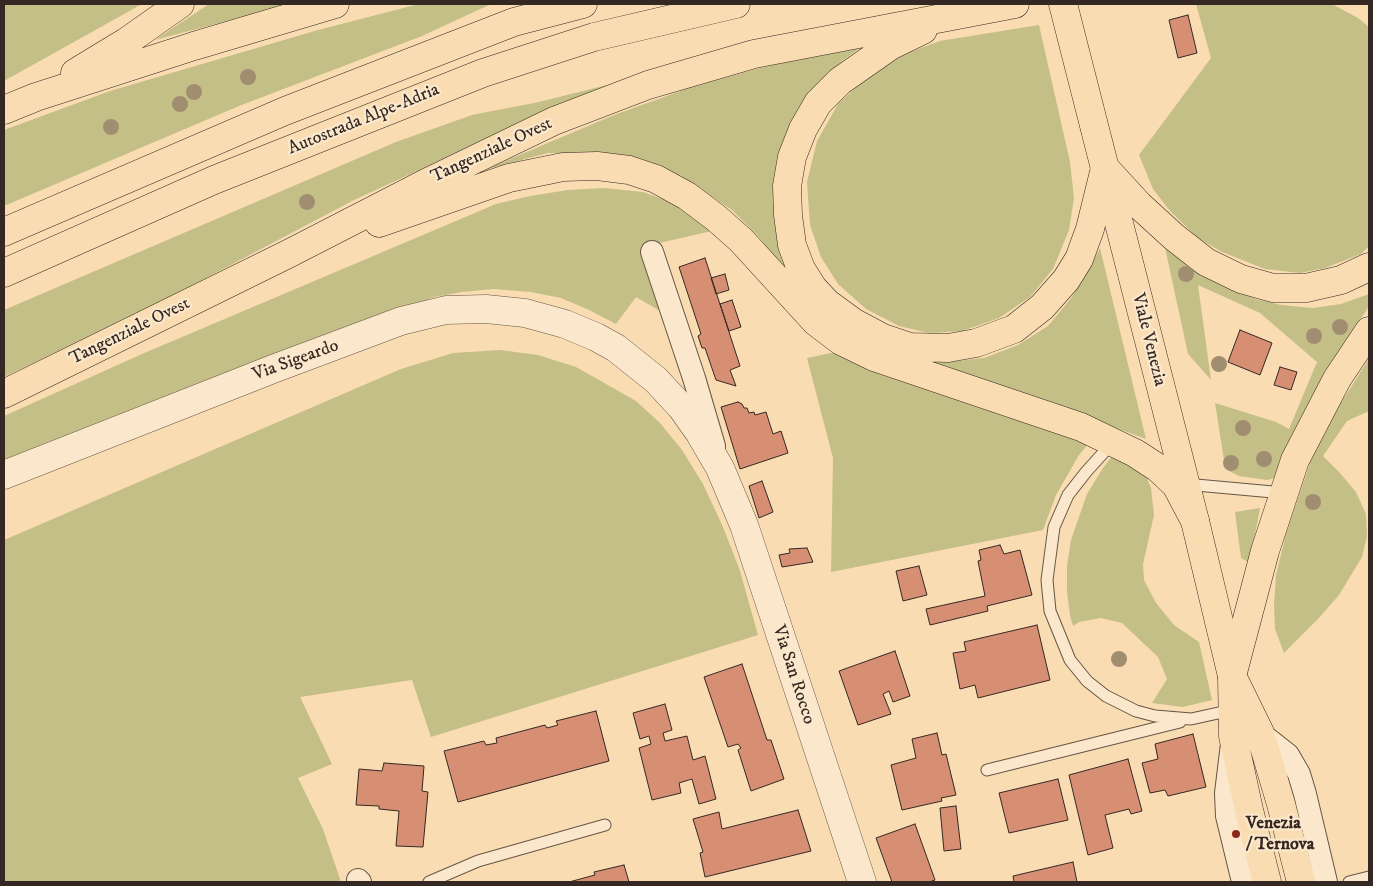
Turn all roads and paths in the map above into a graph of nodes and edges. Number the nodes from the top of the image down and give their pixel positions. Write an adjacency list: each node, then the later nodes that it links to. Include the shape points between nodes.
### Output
1 (180, 4): 8 (main road, via 126,42)
2 (335, 4): 8 (main road)
3 (583, 4): 11 (main road, Autostrada Alpe-Adria, via 514,22 285,111)
4 (736, 4): 15 (main road, Autostrada Alpe-Adria, via 594,37 483,73 214,180)
5 (1015, 4): 7 (main road, Tangenziale Ovest)
6 (1064, 10): 10 (main road, Viale Venezia)
7 (959, 13): 10 (main road, via 890,46 840,81 818,103 803,128 790,167 788,215 792,244 801,269 827,303 883,338 910,347 948,348 976,343 1014,329 1042,307 1066,280 1079,259 1090,230); 13 (main road, Tangenziale Ovest, via 754,54 648,86 554,121)
8 (36, 97): 9 (main road)
9 (4, 110)
10 (1105, 168): 14 (main road, via 1174,237 1206,262 1241,279 1274,288 1306,288 1341,280); 22 (main road, Viale Venezia)
11 (4, 232)
12 (652, 252): 20 (street, Via San Rocco)
13 (288, 254): 18 (main road, Tangenziale Ovest); 19 (main road, via 509,178 563,167 598,166 629,170 656,179 715,216 816,322 842,341 874,357 1081,427)
14 (1369, 267)
15 (4, 272)
16 (1369, 331): 23 (main road, via 1337,379 1295,460)
17 (596, 337): 20 (street, Via San Rocco, via 616,348 656,380 682,408); 21 (street, Via Sigeardo, via 525,313 486,309 446,310 401,321 274,368)
18 (4, 394)
19 (1113, 442): 24 (main road, via 1158,468 1176,485); 26 (lane, via 1068,495 1054,528 1047,580 1050,611 1070,660 1087,681 1106,696 1154,716)
20 (720, 468): 33 (street, Via San Rocco, via 744,525)
21 (4, 475)
22 (1185, 484): 23 (lane); 24 (main road, Viale Venezia)
23 (1284, 493): 25 (main road)
24 (1195, 520): 25 (main road, Viale Venezia)
25 (1232, 676): 27 (main road, Viale Venezia); 28 (main road, Viale Venezia)
26 (1191, 719): 27 (lane); 29 (lane)
27 (1233, 723): 34 (street, Viale Venezia, via 1227,816); 35 (main road, Viale Venezia, via 1249,810)
28 (1260, 733): 36 (main road, Viale Venezia); 37 (street, Viale Venezia, via 1288,755 1299,774)
29 (987, 770)
30 (606, 825): 32 (lane, via 478,861)
31 (1365, 879): 38 (lane)
32 (429, 882)
33 (862, 882)
34 (1243, 882)
35 (1267, 882)
36 (1300, 882)
37 (1326, 882)
38 (1349, 882)

